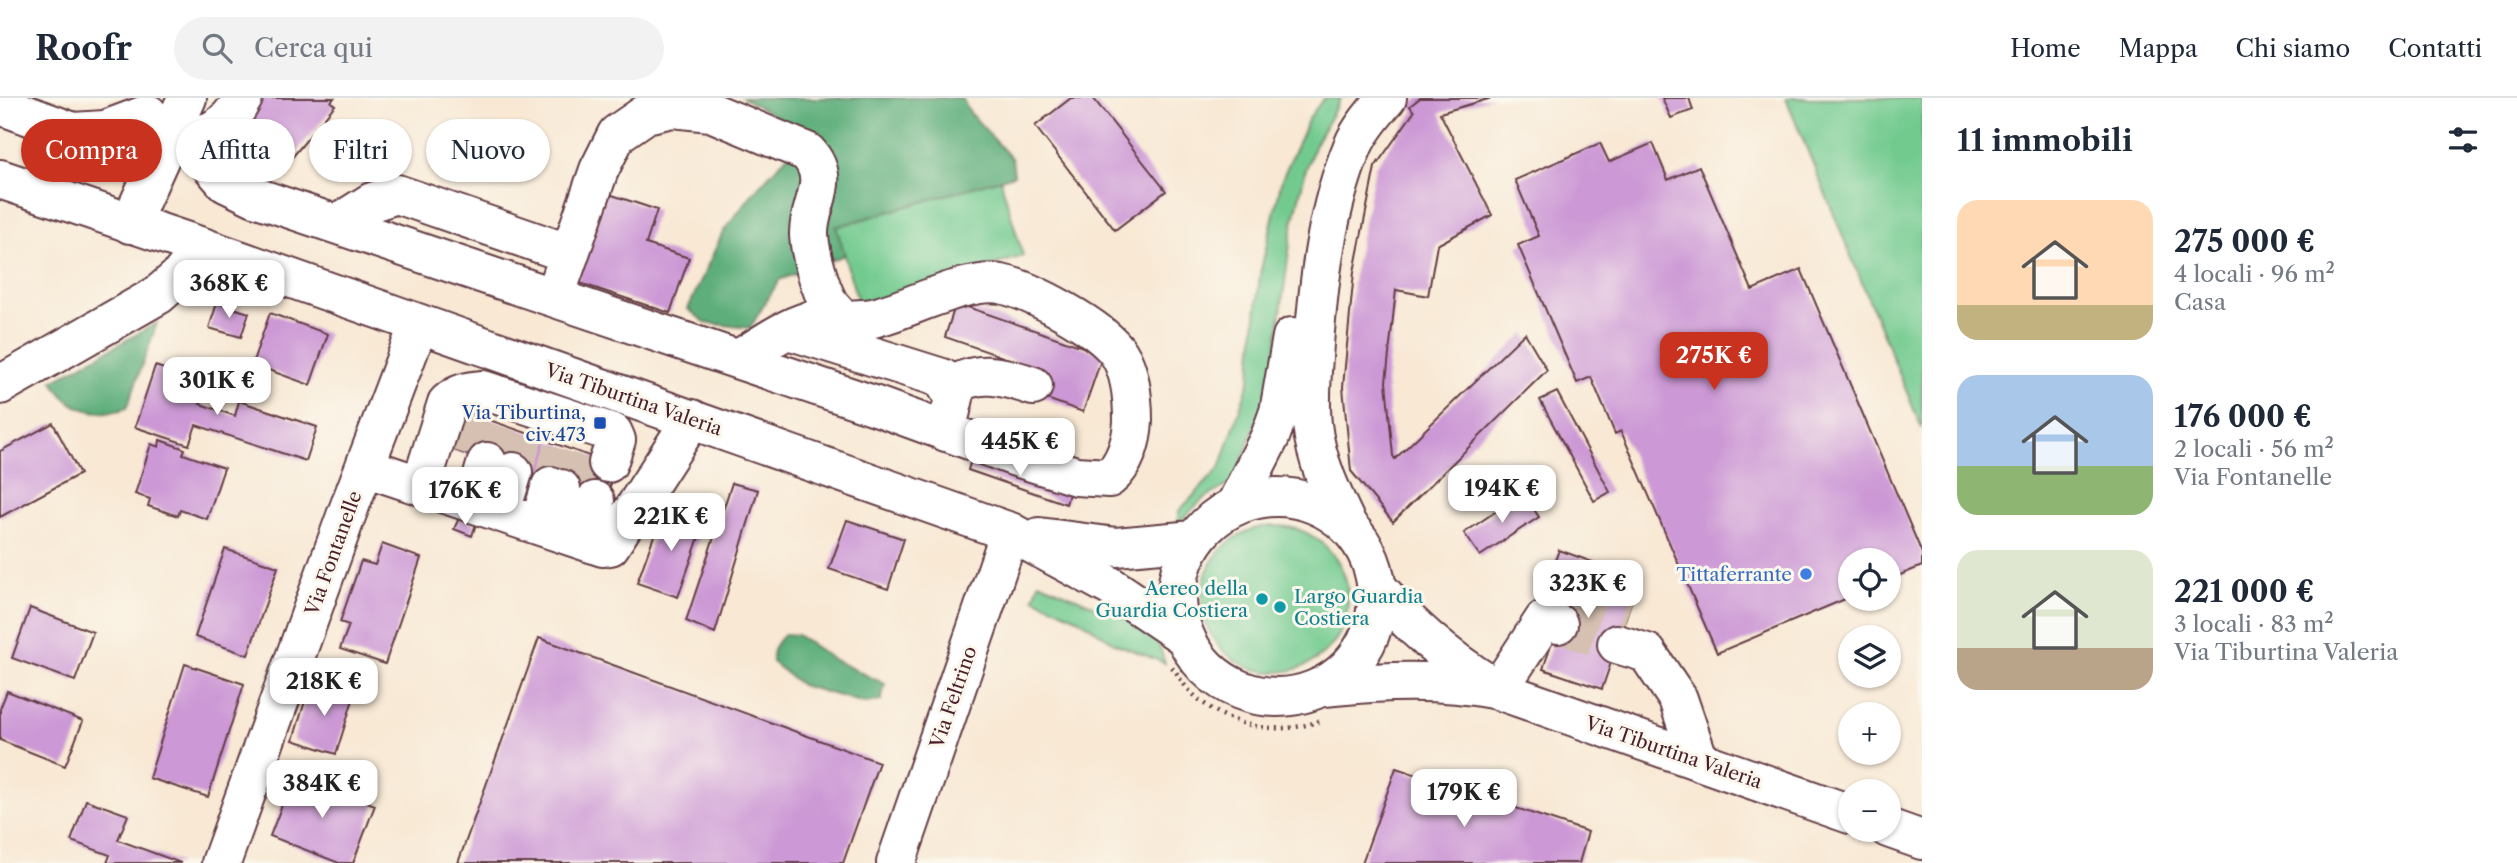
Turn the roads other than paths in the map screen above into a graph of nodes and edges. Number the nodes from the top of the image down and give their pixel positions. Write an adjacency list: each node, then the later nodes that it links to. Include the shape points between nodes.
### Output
1 (187, 98): 7 (main road)
2 (243, 98): 8 (main road, via 212,132)
3 (1356, 98): 29 (main road, via 1317,175 1279,412)
4 (1387, 98): 30 (main road, via 1354,143 1335,201 1315,329 1312,425 1326,483)
5 (0, 105): 6 (main road)
6 (38, 119)
7 (162, 121)
8 (162, 122)
9 (162, 123): 12 (main road, via 226,183)
10 (0, 179): 13 (main road, Via Tiburtina Valeria)
11 (143, 182): 13 (main road)
12 (337, 224): 15 (main road, via 372,202 397,194); 16 (main road)
13 (130, 225): 14 (main road, Via Tiburtina Valeria)
14 (202, 247): 18 (main road, Via Tiburtina Valeria); 22 (main road, via 158,295)
15 (570, 254): 16 (main road); 17 (main road, via 599,170 617,134 646,114 671,108 711,112 807,152 817,163 821,176 809,234 829,304)
16 (555, 296): 20 (main road)
17 (844, 321): 19 (main road, via 813,320); 26 (main road, via 875,317 975,286 1000,284 1055,305 1104,336 1119,355 1133,399 1132,434 1119,469 1109,478 1076,476)
18 (419, 324): 21 (main road, Via Tiburtina Valeria); 27 (main road, Via Fontanelle)
19 (786, 330): 20 (main road); 24 (main road, via 942,378)
20 (739, 359): 26 (main road)
21 (524, 361): 25 (main road, Via Tiburtina Valeria); 28 (main road, via 541,424 458,394 447,403)
22 (0, 386)
23 (1033, 386): 24 (main road, via 983,375 960,380)
24 (949, 389): 26 (main road, via 954,398)
25 (692, 419): 28 (main road, via 610,546 571,515); 31 (main road, Via Tiburtina Valeria)
26 (946, 432)
27 (365, 467): 28 (main road); 43 (main road, Via Fontanelle)
28 (473, 488)
29 (1235, 506): 30 (main road, via 1263,497 1294,498 1322,508); 32 (main road)
30 (1347, 525): 33 (main road, via 1362,543)
31 (1010, 532): 32 (main road, Via Tiburtina Valeria, via 1116,547); 35 (main road, Via Tiburtina Valeria, via 1110,586); 44 (main road, Via Feltrino)
32 (1194, 540): 35 (main road, via 1182,562 1177,587 1177,612)
33 (1377, 587): 37 (main road, via 1377,607 1366,645 1348,669); 38 (main road, Via Tiburtina Valeria, via 1426,638)
34 (1556, 614): 38 (main road)
35 (1184, 636): 37 (main road, via 1198,660 1218,680 1243,693 1270,698 1298,696)
36 (1630, 639): 39 (main road, via 1678,699)
37 (1324, 687): 38 (main road, Via Tiburtina Valeria, via 1429,680)
38 (1498, 690): 39 (main road, Via Tiburtina Valeria)
39 (1699, 761): 40 (main road, Via Tiburtina Valeria)
40 (1838, 810)
41 (1901, 833): 42 (main road)
42 (1922, 840)
43 (221, 863)
44 (897, 863)

